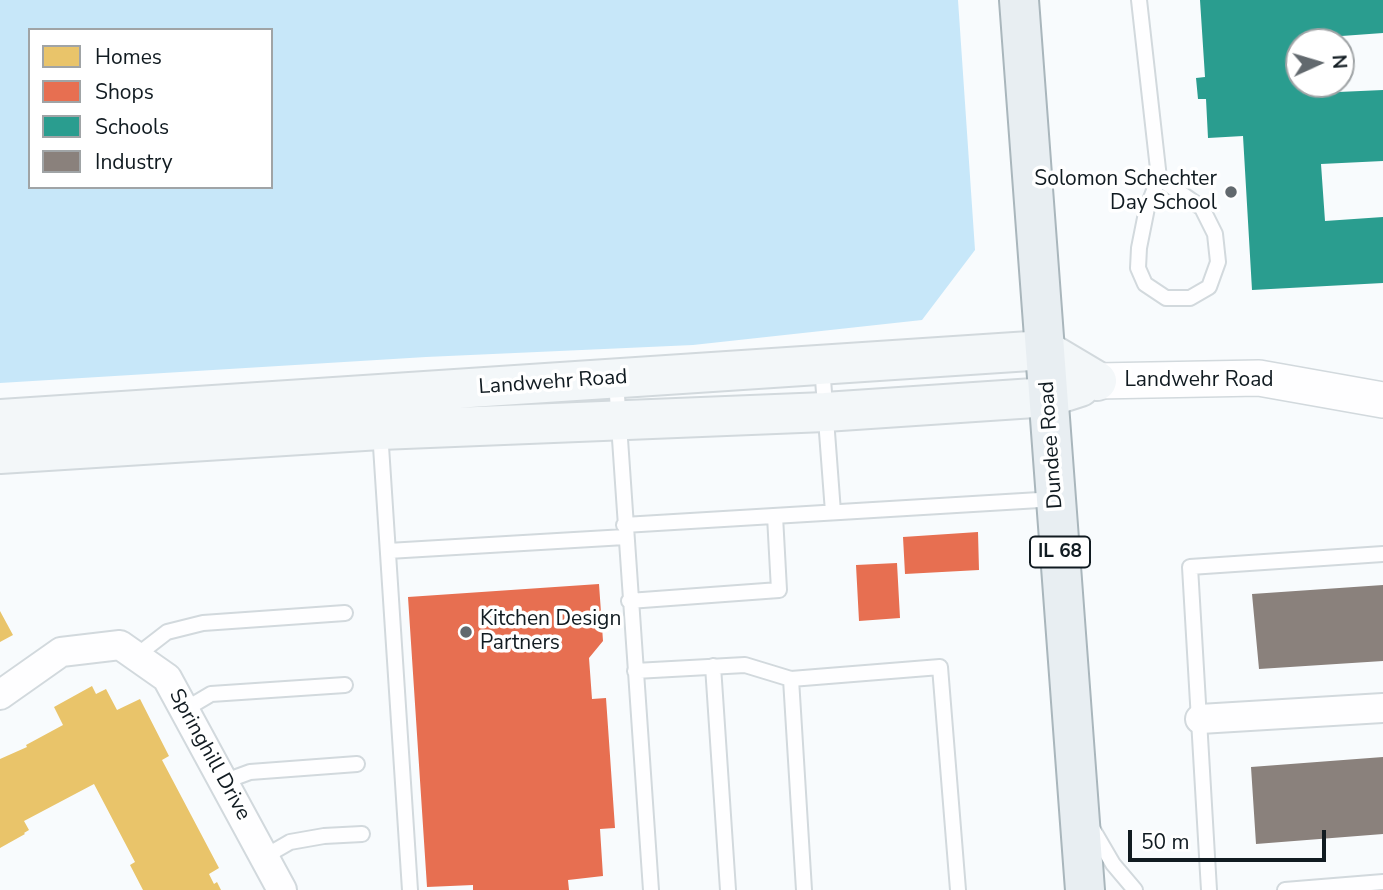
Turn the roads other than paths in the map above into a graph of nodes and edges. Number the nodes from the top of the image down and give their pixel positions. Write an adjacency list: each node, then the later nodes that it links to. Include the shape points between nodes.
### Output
1 (1019, 0): 4 (main road, Dundee Road / IL 68)
2 (1139, 0): 3 (lane)
3 (1159, 178): 3 (lane, via 1202,208 1215,234 1218,262 1209,287 1190,298 1166,298 1145,284 1138,268 1147,208)
4 (1045, 350): 5 (main road, Landwehr Road); 7 (main road, Landwehr Road); 8 (main road, Dundee Road / IL 68)
5 (822, 365): 6 (main road, Landwehr Road); 11 (lane)
6 (615, 379): 10 (main road, Landwehr Road); 13 (lane)
7 (1097, 381): 8 (main road, Landwehr Road); 9 (street, Landwehr Road, via 1259,377)
8 (1049, 397): 11 (main road, Landwehr Road); 15 (main road, Dundee Road / IL 68)
9 (1383, 400)
10 (379, 412): 12 (main road, Landwehr Road); 13 (main road, Landwehr Road); 14 (main road, Landwehr Road); 19 (lane)
11 (825, 412): 13 (main road, Landwehr Road); 16 (lane)
12 (0, 419)
13 (618, 421): 18 (lane)
14 (0, 454)
15 (1056, 499): 16 (lane); 34 (main road, Dundee Road / IL 68)
16 (833, 512): 17 (lane)
17 (775, 516): 18 (lane); 21 (lane, via 779,590)
18 (624, 531): 19 (lane); 21 (lane)
19 (388, 551): 39 (lane)
20 (1383, 554): 31 (lane, via 1190,567)
21 (629, 601): 25 (lane)
22 (345, 613): 23 (lane, via 203,623 167,632)
23 (136, 656): 28 (street, Springhill Drive, via 120,645 61,652); 30 (street, Springhill Drive, via 167,678)
24 (713, 666): 25 (lane); 26 (lane, via 745,664); 41 (lane)
25 (635, 671): 40 (lane)
26 (791, 679): 42 (lane); 43 (lane, via 940,667)
27 (345, 685): 30 (lane, via 211,694)
28 (0, 695)
29 (1383, 708): 31 (street)
30 (184, 710): 33 (street, Springhill Drive)
31 (1200, 719): 46 (lane)
32 (357, 764): 33 (lane, via 250,772)
33 (223, 782): 36 (street, Springhill Drive)
34 (1079, 805): 44 (main road, Dundee Road / IL 68); 45 (lane, via 1113,864)
35 (362, 834): 36 (lane, via 290,842)
36 (264, 857): 38 (street, Springhill Drive)
37 (1383, 882): 47 (lane)
38 (282, 890)
39 (410, 890)
40 (651, 890)
41 (728, 890)
42 (804, 890)
43 (958, 890)
44 (1085, 890)
45 (1135, 890)
46 (1209, 890)
47 (1285, 890)

